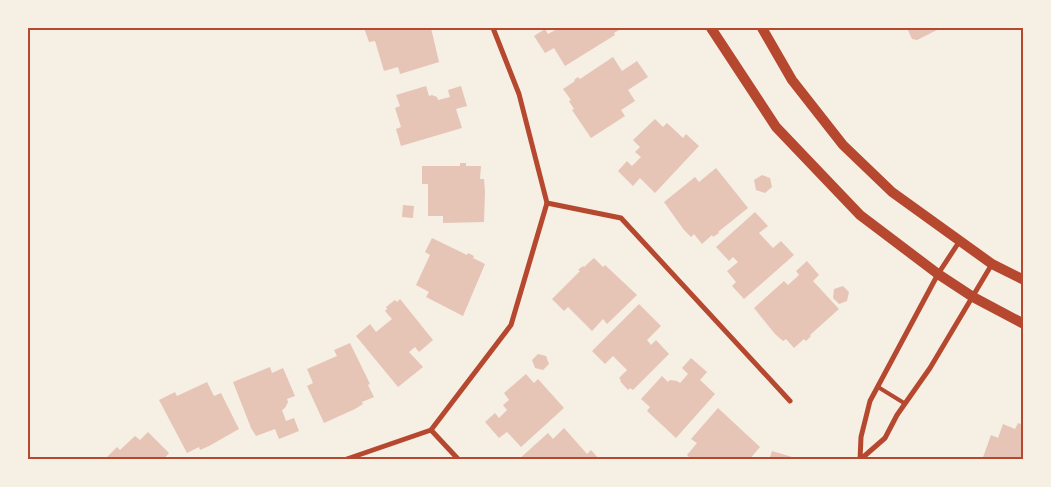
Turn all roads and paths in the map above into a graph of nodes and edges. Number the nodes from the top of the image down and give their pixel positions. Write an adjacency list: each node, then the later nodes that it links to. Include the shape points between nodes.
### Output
1 (493, 28): 4 (street, via 519,94)
2 (711, 28): 7 (main road, via 776,127 860,215)
3 (762, 28): 5 (main road, via 792,80 843,145 892,192)
4 (547, 203): 12 (street, via 621,218); 14 (street, via 511,325)
5 (959, 242): 6 (main road); 7 (street)
6 (992, 264): 8 (main road); 9 (street)
7 (938, 274): 9 (main road); 11 (street)
8 (1024, 280)
9 (973, 297): 10 (main road); 13 (street, via 930,368)
10 (1024, 324)
11 (878, 387): 13 (lane); 15 (street, via 870,400 861,437)
12 (790, 401)
13 (904, 403): 15 (street, via 885,438)
14 (431, 430): 16 (street); 17 (street)
15 (861, 459)
16 (344, 460)
17 (459, 460)

